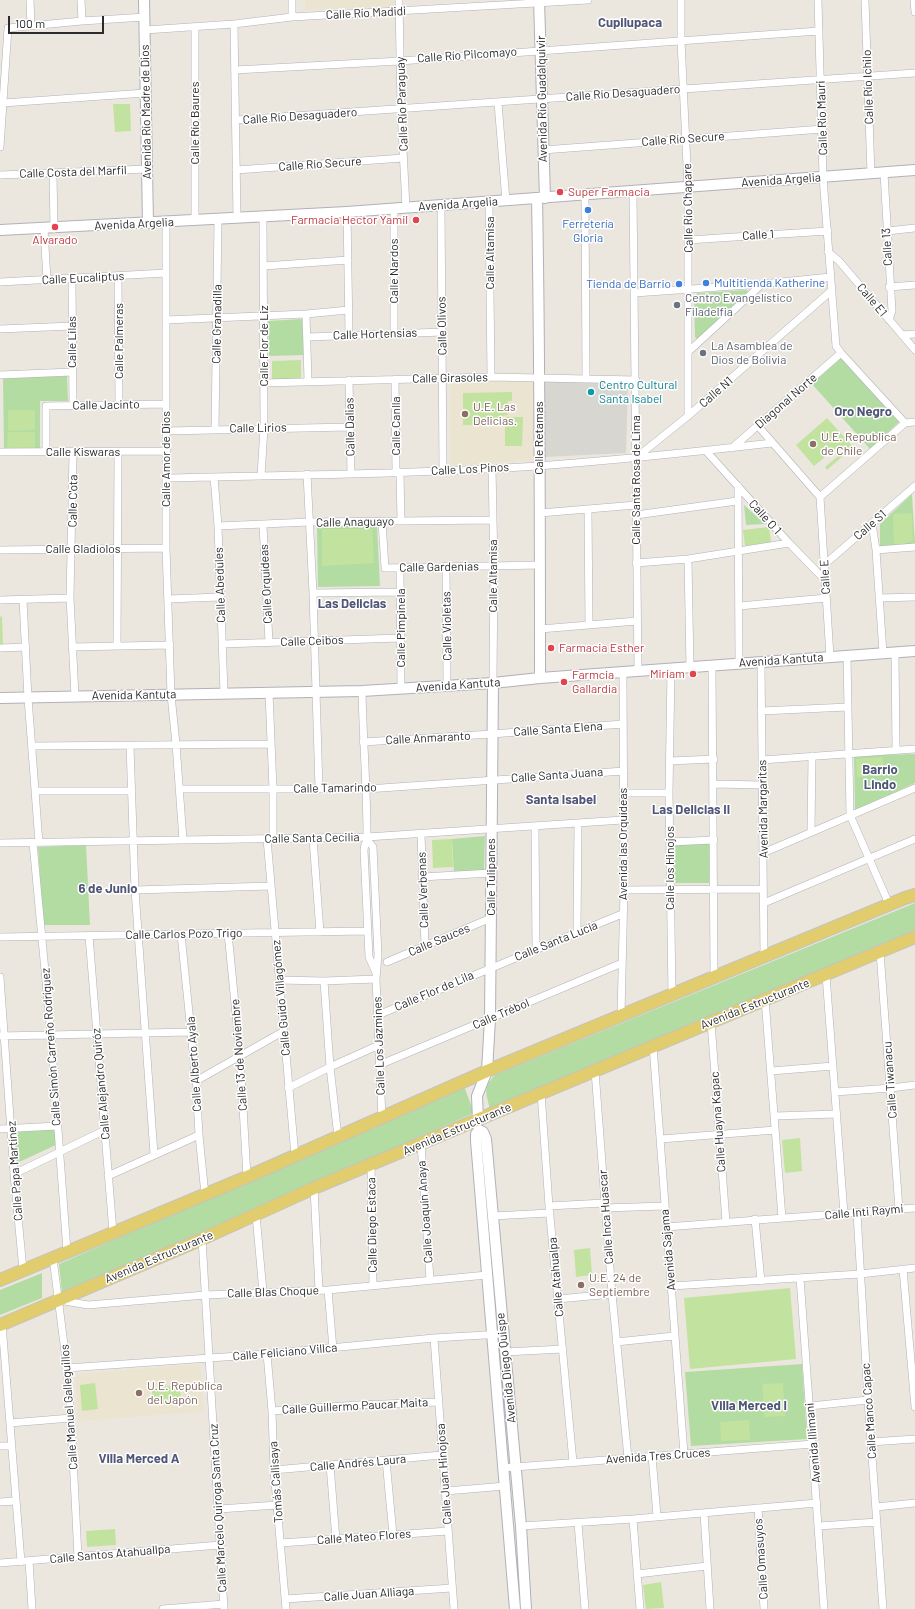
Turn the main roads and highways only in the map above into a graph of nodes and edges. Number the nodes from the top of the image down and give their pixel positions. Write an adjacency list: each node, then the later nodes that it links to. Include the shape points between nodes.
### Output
1 (915, 895): 3 (main road, via 487,1071 247,1177)
2 (915, 937): 4 (main road, Avenida Estructurante, via 541,1093 479,1125 421,1143 314,1188 202,1239)
3 (0, 1280)
4 (1, 1324)

